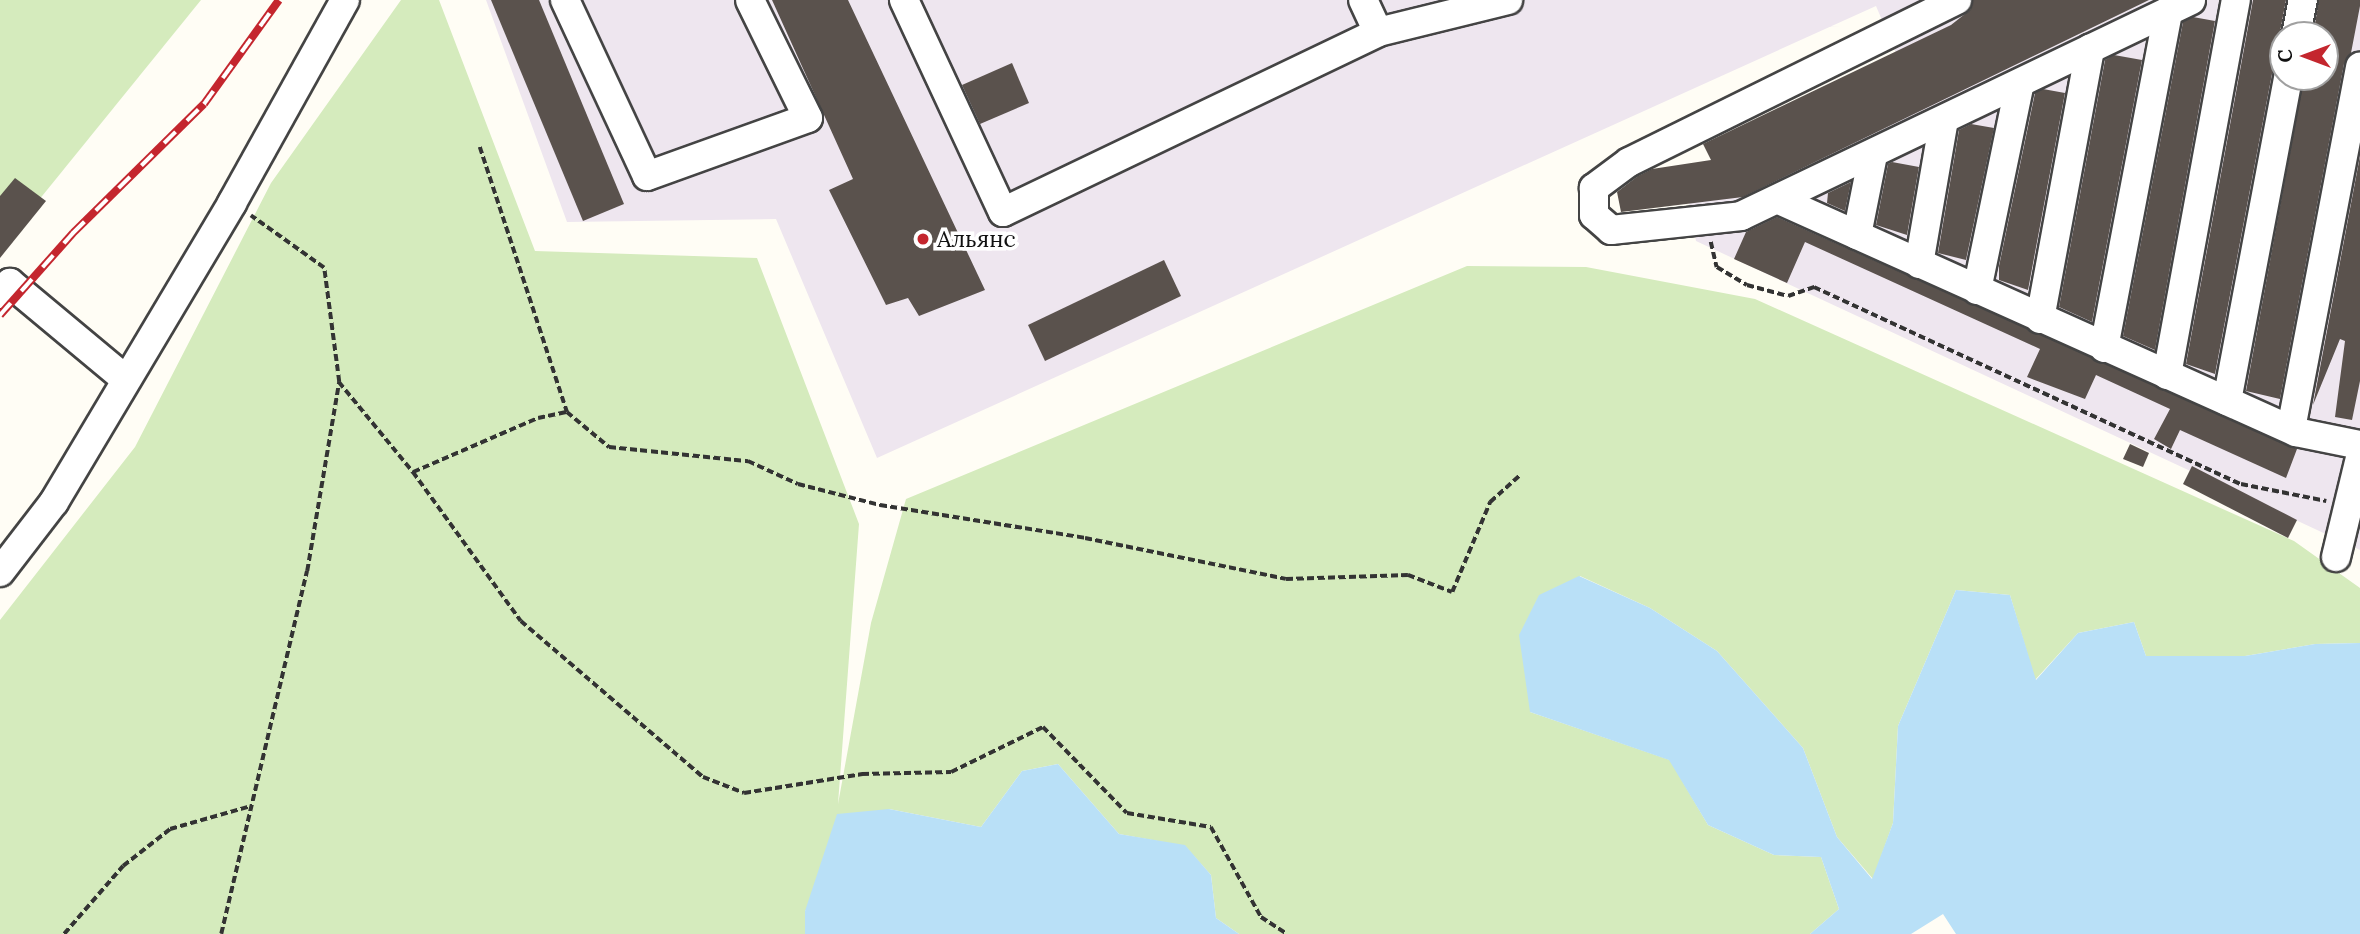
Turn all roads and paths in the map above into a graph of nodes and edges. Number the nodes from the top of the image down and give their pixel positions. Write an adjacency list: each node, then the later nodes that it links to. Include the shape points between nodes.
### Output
1 (345, 0): 21 (lane)
2 (565, 0): 3 (lane, via 647,176 808,117)
3 (750, 0)
4 (904, 0): 12 (lane, via 1003,212)
5 (1363, 0): 12 (lane)
6 (1508, 0): 12 (lane)
7 (1957, 0): 22 (lane, via 1629,162 1594,188 1594,215 1611,230)
8 (2236, 0): 29 (lane)
9 (2303, 0): 11 (lane)
10 (2180, 6): 13 (lane); 28 (lane)
11 (2299, 21)
12 (1378, 32)
13 (2090, 49): 15 (lane); 27 (lane)
14 (2360, 67): 34 (lane)
15 (2020, 83): 17 (lane); 25 (lane)
16 (2285, 91): 32 (lane)
17 (1944, 120): 19 (lane); 24 (lane)
18 (480, 147): 33 (path)
19 (1873, 155): 20 (lane); 23 (lane)
20 (1779, 200): 22 (lane, via 1741,216); 23 (lane)
21 (232, 203): 30 (lane); 31 (path, via 324,268)
22 (1706, 221): 39 (path, via 1717,267 1748,285 1788,296 1814,287 2241,484 2293,498)
23 (1857, 235): 24 (lane)
24 (1919, 264): 25 (lane)
25 (1977, 290): 27 (lane)
26 (0, 294): 30 (lane, via 10,283)
27 (2040, 319): 28 (lane)
28 (2104, 348): 29 (lane)
29 (2167, 375): 32 (lane)
30 (124, 378): 41 (lane, via 54,502)
31 (340, 382): 37 (path); 42 (path, via 307,571)
32 (2227, 401): 34 (lane)
33 (567, 412): 37 (path, via 538,418); 38 (path, via 610,447 748,461 798,484 880,505 1086,538 1286,579 1408,575 1452,592 1490,502)
34 (2291, 429): 35 (lane)
35 (2360, 445)
36 (2360, 458): 39 (lane)
37 (413, 472): 45 (path, via 521,621 703,777 744,793 862,774 951,772 1043,727 1127,813 1211,828 1261,917)
38 (1520, 475)
39 (2349, 503): 40 (lane)
40 (2336, 557)
41 (0, 572)
42 (248, 807): 43 (path, via 170,829 123,866); 44 (path)
43 (64, 934)
44 (222, 934)
45 (1287, 934)

